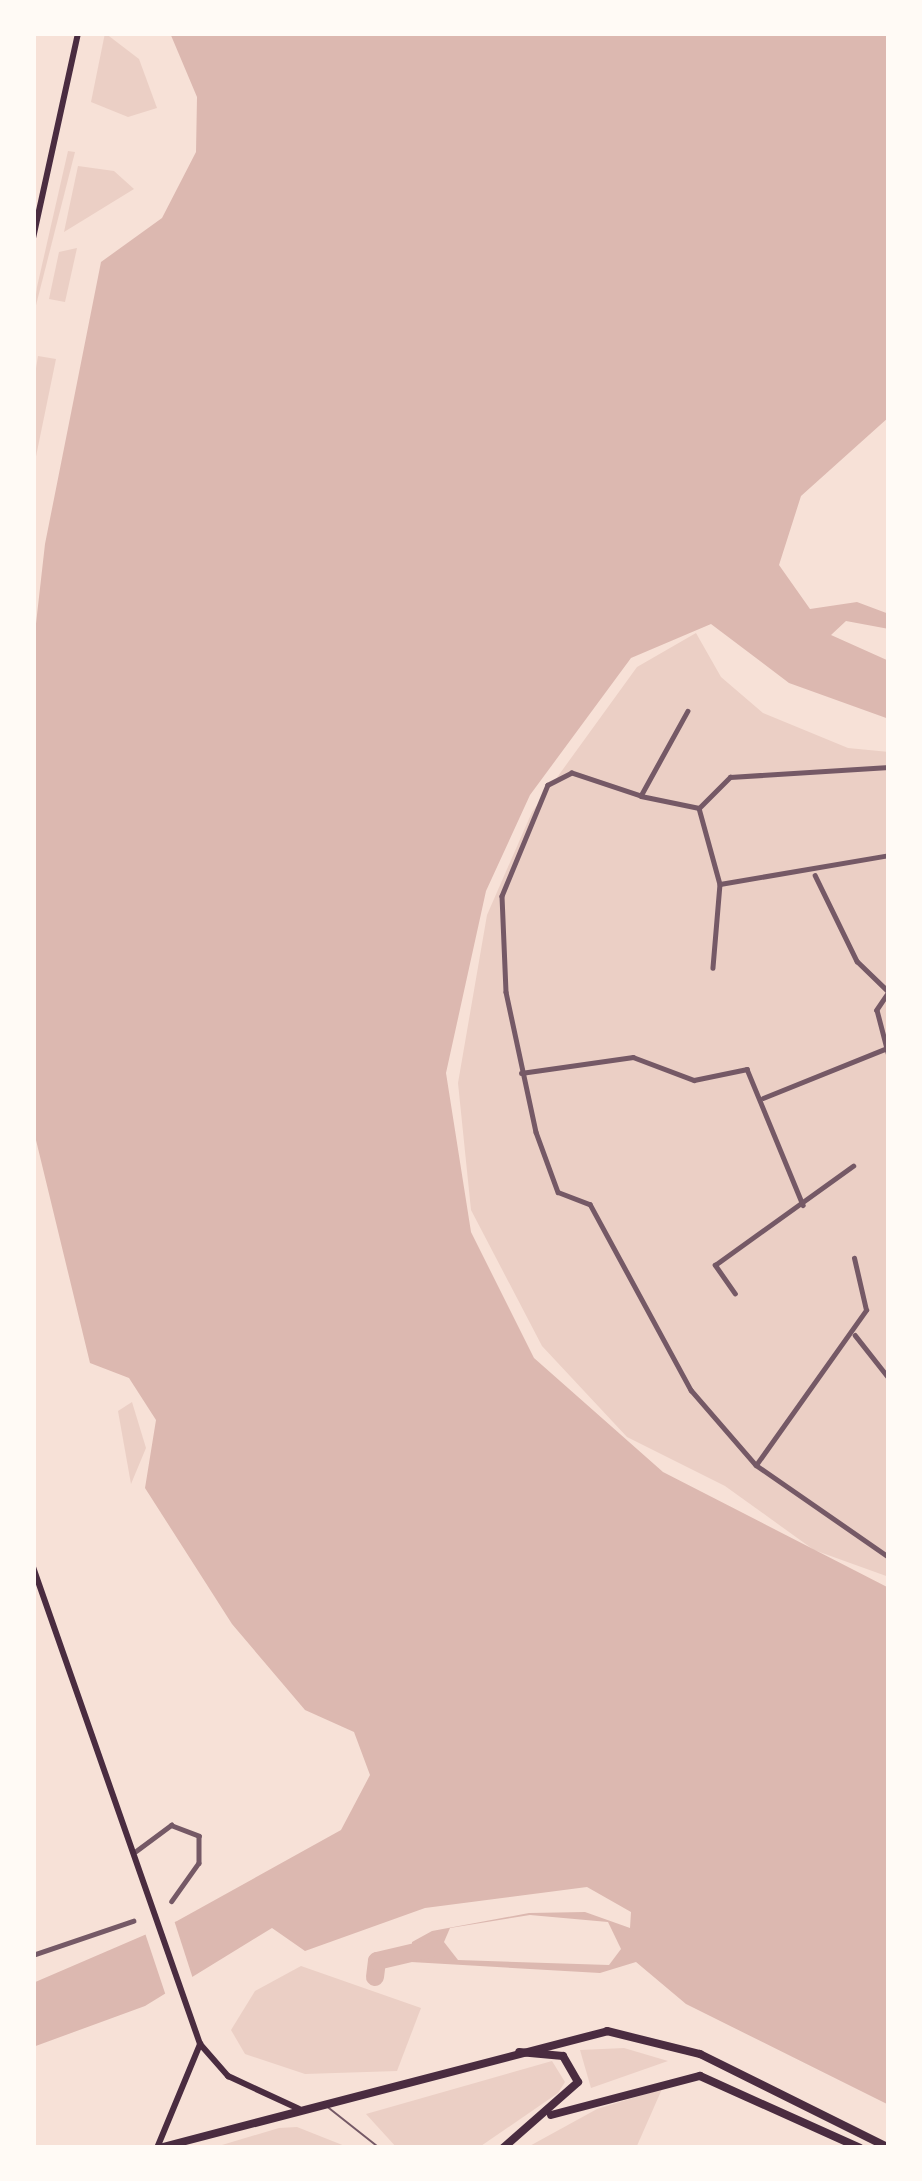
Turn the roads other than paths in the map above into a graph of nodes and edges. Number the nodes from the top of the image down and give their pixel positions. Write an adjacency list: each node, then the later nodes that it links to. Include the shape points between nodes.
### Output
1 (78, 33): 2 (main road)
2 (33, 238)
3 (688, 711): 5 (street)
4 (889, 767): 6 (street, via 730,777)
5 (641, 796): 6 (street); 13 (street, via 572,772 536,808 497,923)
6 (699, 808): 9 (street)
7 (889, 855): 8 (street)
8 (815, 875): 9 (street); 11 (street, via 857,961)
9 (720, 884): 10 (street)
10 (713, 968)
11 (889, 992): 12 (street, via 877,1010)
12 (887, 1052): 14 (street)
13 (521, 1073): 14 (street, via 633,1057 694,1080 747,1070); 21 (street, via 558,1192 590,1204 691,1390)
14 (762, 1098): 16 (street)
15 (853, 1166): 16 (street)
16 (803, 1205): 18 (street, via 715,1265)
17 (854, 1258): 19 (street, via 866,1310)
18 (735, 1294)
19 (854, 1333): 20 (street); 21 (street)
20 (889, 1378)
21 (756, 1465): 22 (street)
22 (889, 1557)
23 (33, 1567): 24 (main road)
24 (136, 1851): 25 (street, via 171,1825 199,1836 199,1863); 28 (main road)
25 (172, 1901)
26 (133, 1921): 27 (street)
27 (33, 1955)
28 (200, 2044): 31 (main road, via 234,2079); 33 (main road)
29 (512, 2051): 30 (main road); 32 (main road, via 574,2065 575,2092); 37 (main road, via 586,2032 646,2035)
30 (326, 2106): 31 (main road); 34 (lane)
31 (299, 2109): 33 (main road)
32 (551, 2115): 35 (main road); 36 (main road, via 700,2076)
33 (158, 2148)
34 (380, 2148)
35 (503, 2148)
36 (860, 2148)
37 (889, 2148)

